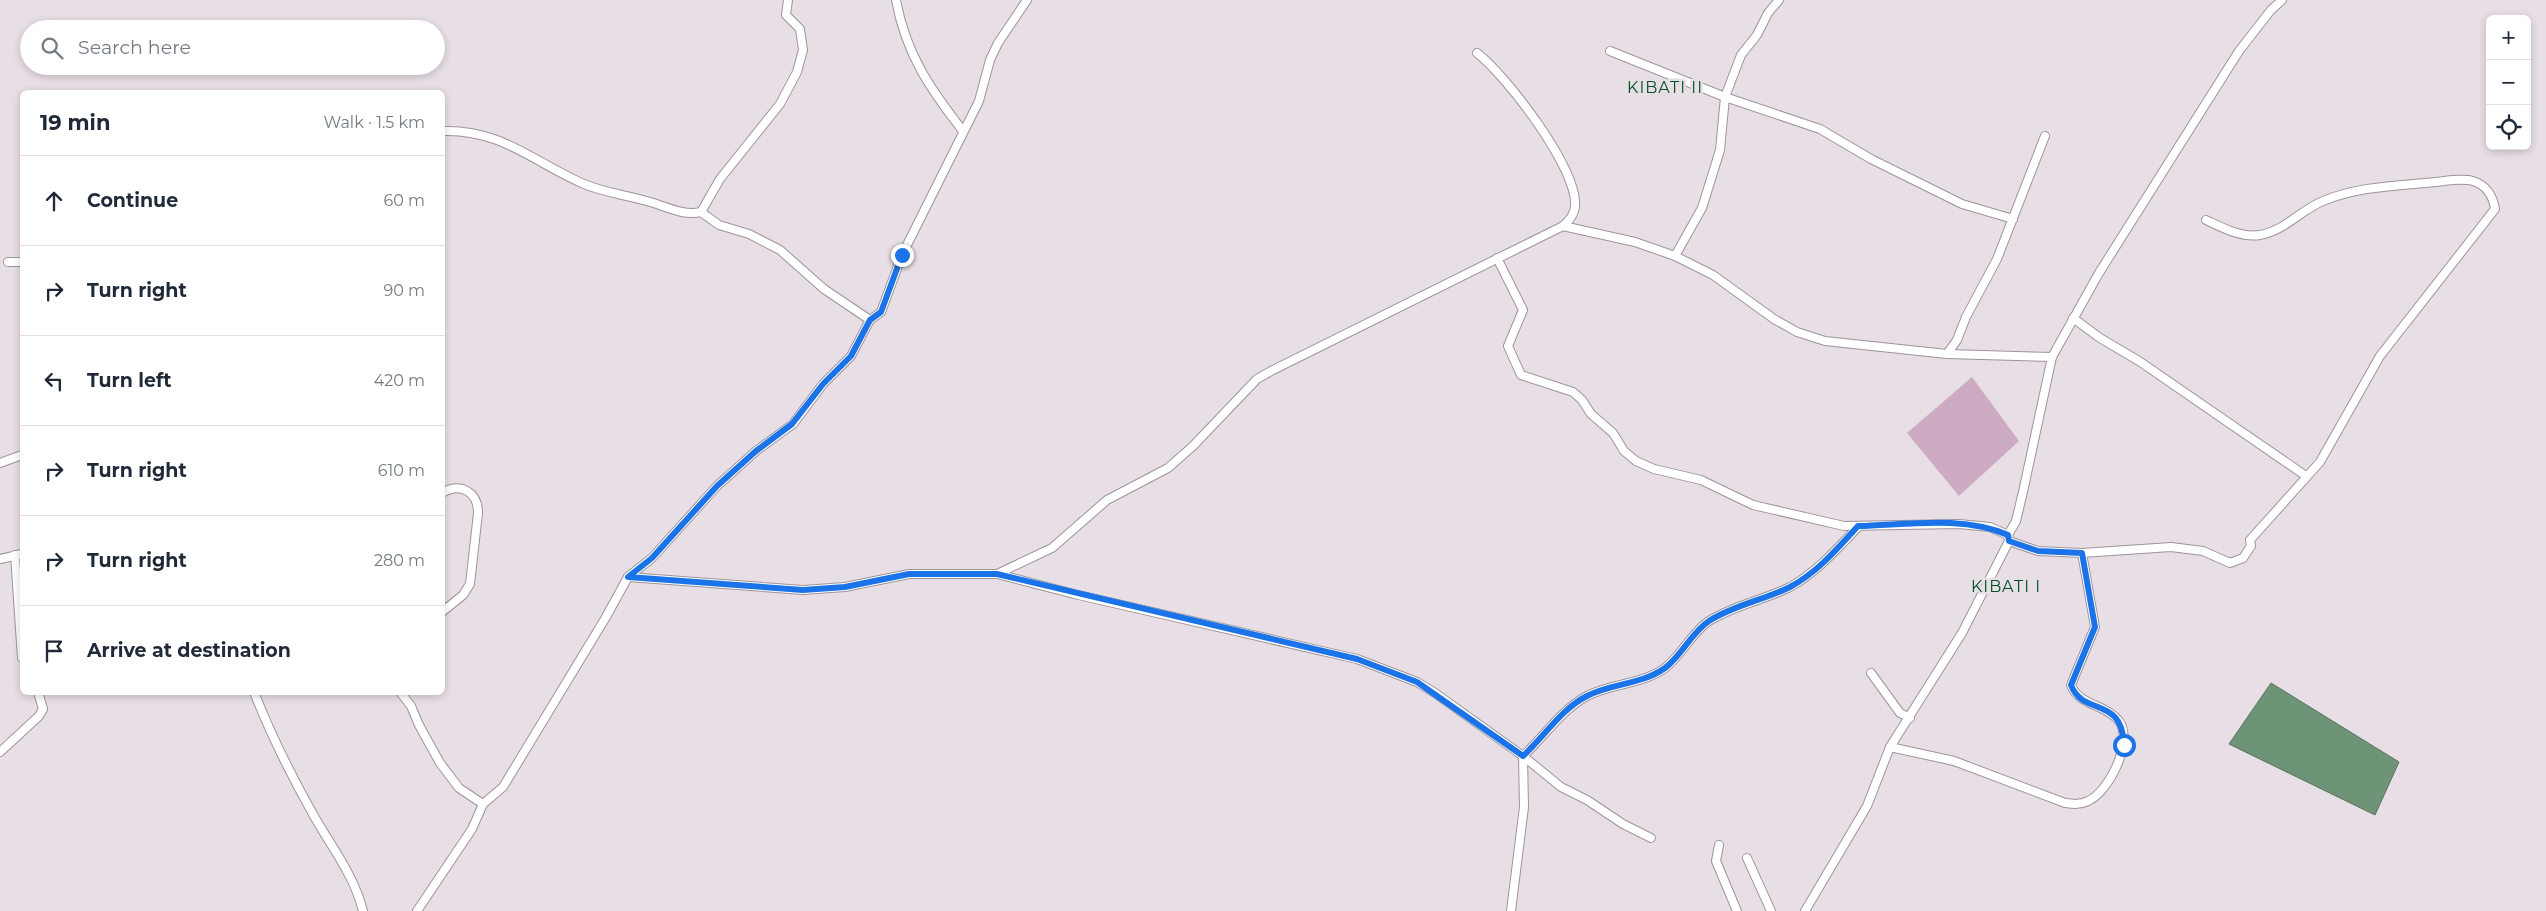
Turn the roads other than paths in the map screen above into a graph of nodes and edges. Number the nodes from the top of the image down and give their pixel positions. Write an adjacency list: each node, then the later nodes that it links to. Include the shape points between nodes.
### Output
1 (788, 0): 12 (street, via 786,15 800,29 803,50 798,72 780,104 720,179)
2 (896, 0): 10 (street, via 909,47 924,79)
3 (1026, 0): 10 (street, via 998,43 979,101)
4 (1779, 0): 8 (street, via 1741,55)
5 (2282, 0): 22 (street, via 2239,51)
6 (1610, 51): 8 (street)
7 (1477, 53): 16 (street, via 1502,77 1543,130 1570,179 1575,206 1571,219)
8 (1725, 97): 13 (street, via 1820,129 1932,190); 18 (street, via 1720,150 1702,208)
9 (445, 131): 12 (street, via 477,133 502,140 584,184 611,193 688,215)
10 (963, 131): 23 (street, via 902,255 881,312)
11 (2045, 136): 14 (street)
12 (701, 212): 23 (street, via 719,225 748,234 780,250 824,288)
13 (2000, 216): 14 (street); 17 (street)
14 (2013, 219): 17 (street)
15 (2206, 220): 28 (street, via 2244,235 2259,235 2274,231 2320,202 2345,192 2454,181 2472,181 2484,187 2493,198 2495,209 2487,222 2380,356 2331,446)
16 (1563, 226): 18 (street, via 1634,242); 19 (street)
17 (2009, 233): 24 (street, via 1957,340)
18 (1675, 256): 24 (street, via 1713,275 1797,332 1825,341)
19 (1497, 258): 30 (street, via 1523,310 1508,346 1521,375 1573,392 1636,462 1701,480 1769,510); 35 (street, via 1264,375 1168,468 1107,500 1052,548)
20 (8, 262): 21 (street)
21 (20, 262)
22 (2073, 318): 25 (street); 28 (street)
23 (870, 320): 36 (street, via 851,356 823,384 792,424 717,486 652,558)
24 (1947, 354): 25 (street)
25 (2052, 358): 31 (street, via 2024,492)
26 (20, 456): 27 (street)
27 (0, 463)
28 (2306, 476): 32 (street, via 2250,540 2252,546 2243,558 2230,563 2203,551 2171,547)
29 (445, 492): 38 (street, via 466,490 478,505 478,513 470,584 458,600)
30 (1858, 526): 31 (street, via 1959,524 1990,527); 46 (street, via 1821,566 1804,578 1708,622 1666,667 1652,676 1588,695 1577,702)
31 (2008, 538): 32 (street, via 2038,551); 43 (street, via 1962,633)
32 (2082, 553): 44 (street, via 2095,627 2071,685 2083,700 2109,711 2123,729 2124,745 2118,764 2100,791 2089,801 2065,803 1954,761)
33 (19, 555): 34 (street); 37 (street)
34 (0, 559)
35 (997, 574): 36 (street, via 909,574 845,587 803,590); 46 (street, via 1357,659 1417,682)
36 (628, 577): 47 (street, via 503,787)
37 (20, 589)
38 (445, 610)
39 (1871, 674): 43 (street, via 1900,713)
40 (39, 695): 45 (street, via 43,709)
41 (255, 695): 52 (street, via 314,817 347,868)
42 (402, 695): 47 (street, via 459,788)
43 (1910, 718): 44 (street)
44 (1890, 747): 56 (street, via 1867,806)
45 (0, 752)
46 (1523, 756): 48 (street, via 1560,787); 53 (street, via 1524,807)
47 (483, 804): 51 (street, via 472,829)
48 (1651, 838)
49 (1719, 845): 54 (street, via 1716,861)
50 (1747, 858): 55 (street)
51 (419, 910)
52 (363, 911)
53 (1511, 911)
54 (1737, 911)
55 (1771, 911)
56 (1806, 911)

